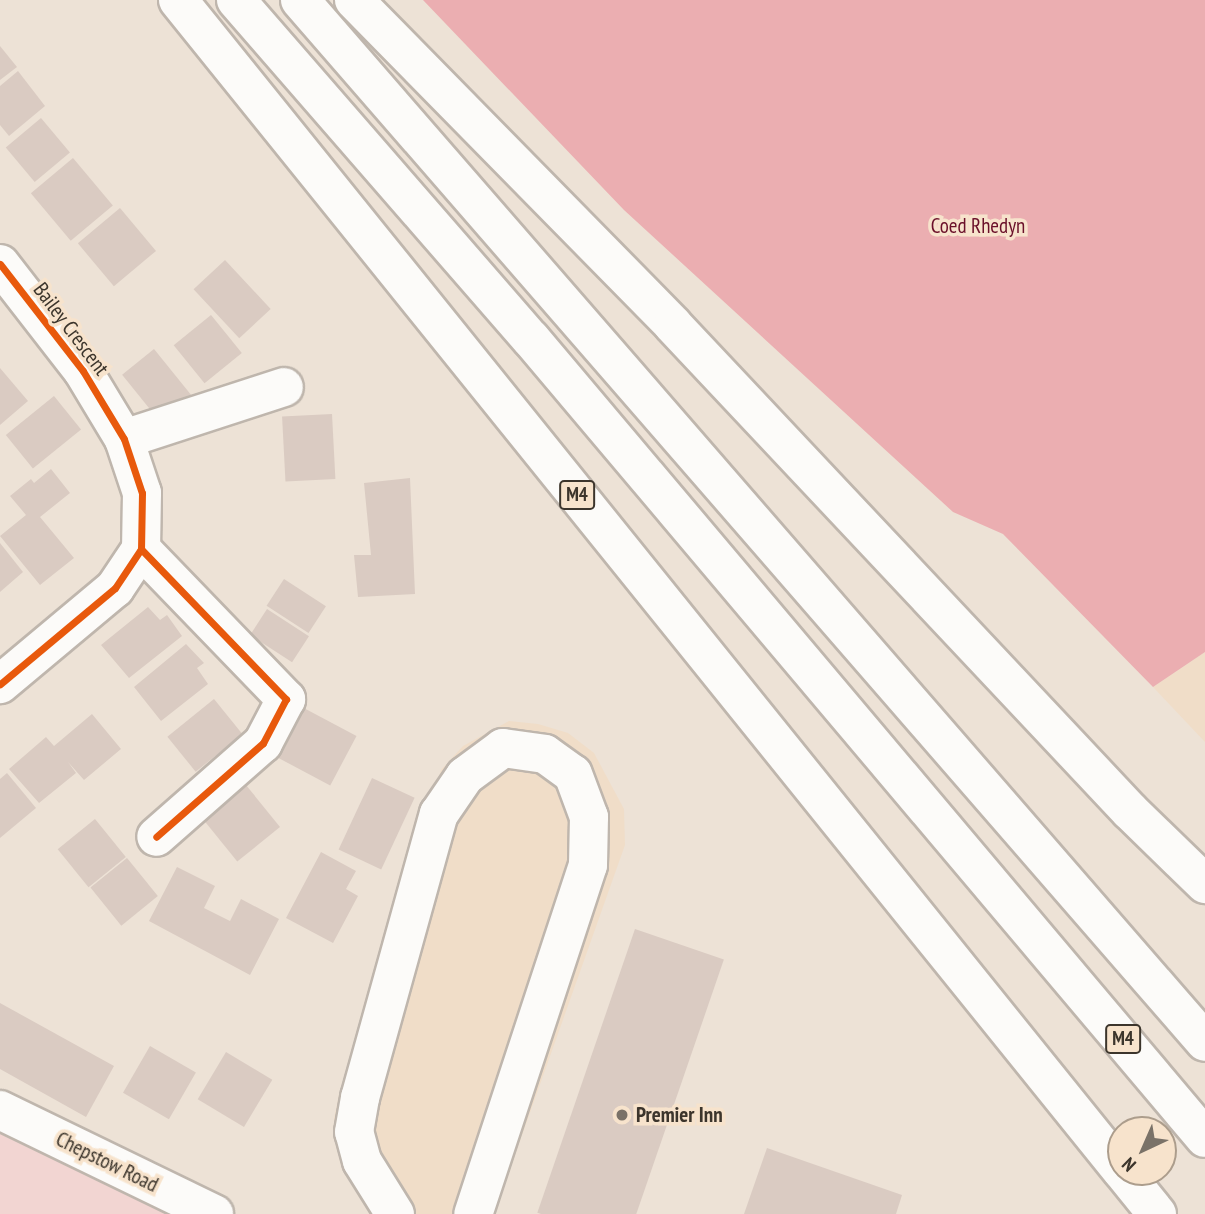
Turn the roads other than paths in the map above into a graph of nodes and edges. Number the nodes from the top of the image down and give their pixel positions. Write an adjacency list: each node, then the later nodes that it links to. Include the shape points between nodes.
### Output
1 (178, 0): 17 (main road, M4)
2 (236, 0): 16 (main road, M4, via 531,339)
3 (300, 0): 14 (main road)
4 (354, 0): 10 (main road, via 673,325)
5 (0, 264): 7 (main road, Bailey Crescent, via 83,371)
6 (284, 387): 7 (main road)
7 (124, 439): 8 (main road, Bailey Crescent, via 142,493)
8 (141, 549): 9 (main road, via 115,588); 11 (main road, via 286,699 263,743)
9 (0, 684)
10 (1130, 811): 12 (main road); 13 (main road)
11 (156, 837)
12 (1205, 884)
13 (1205, 898)
14 (1205, 1042)
15 (0, 1110): 19 (main road, Chepstow Road)
16 (1205, 1138)
17 (1107, 1152)
18 (1134, 1186): 22 (main road, M4)
19 (214, 1214)
20 (395, 1214): 21 (main road, via 362,1161 354,1132 360,1098 439,814 465,776 503,748 545,754 573,774 589,817 588,865)
21 (473, 1214)
22 (1157, 1214)

